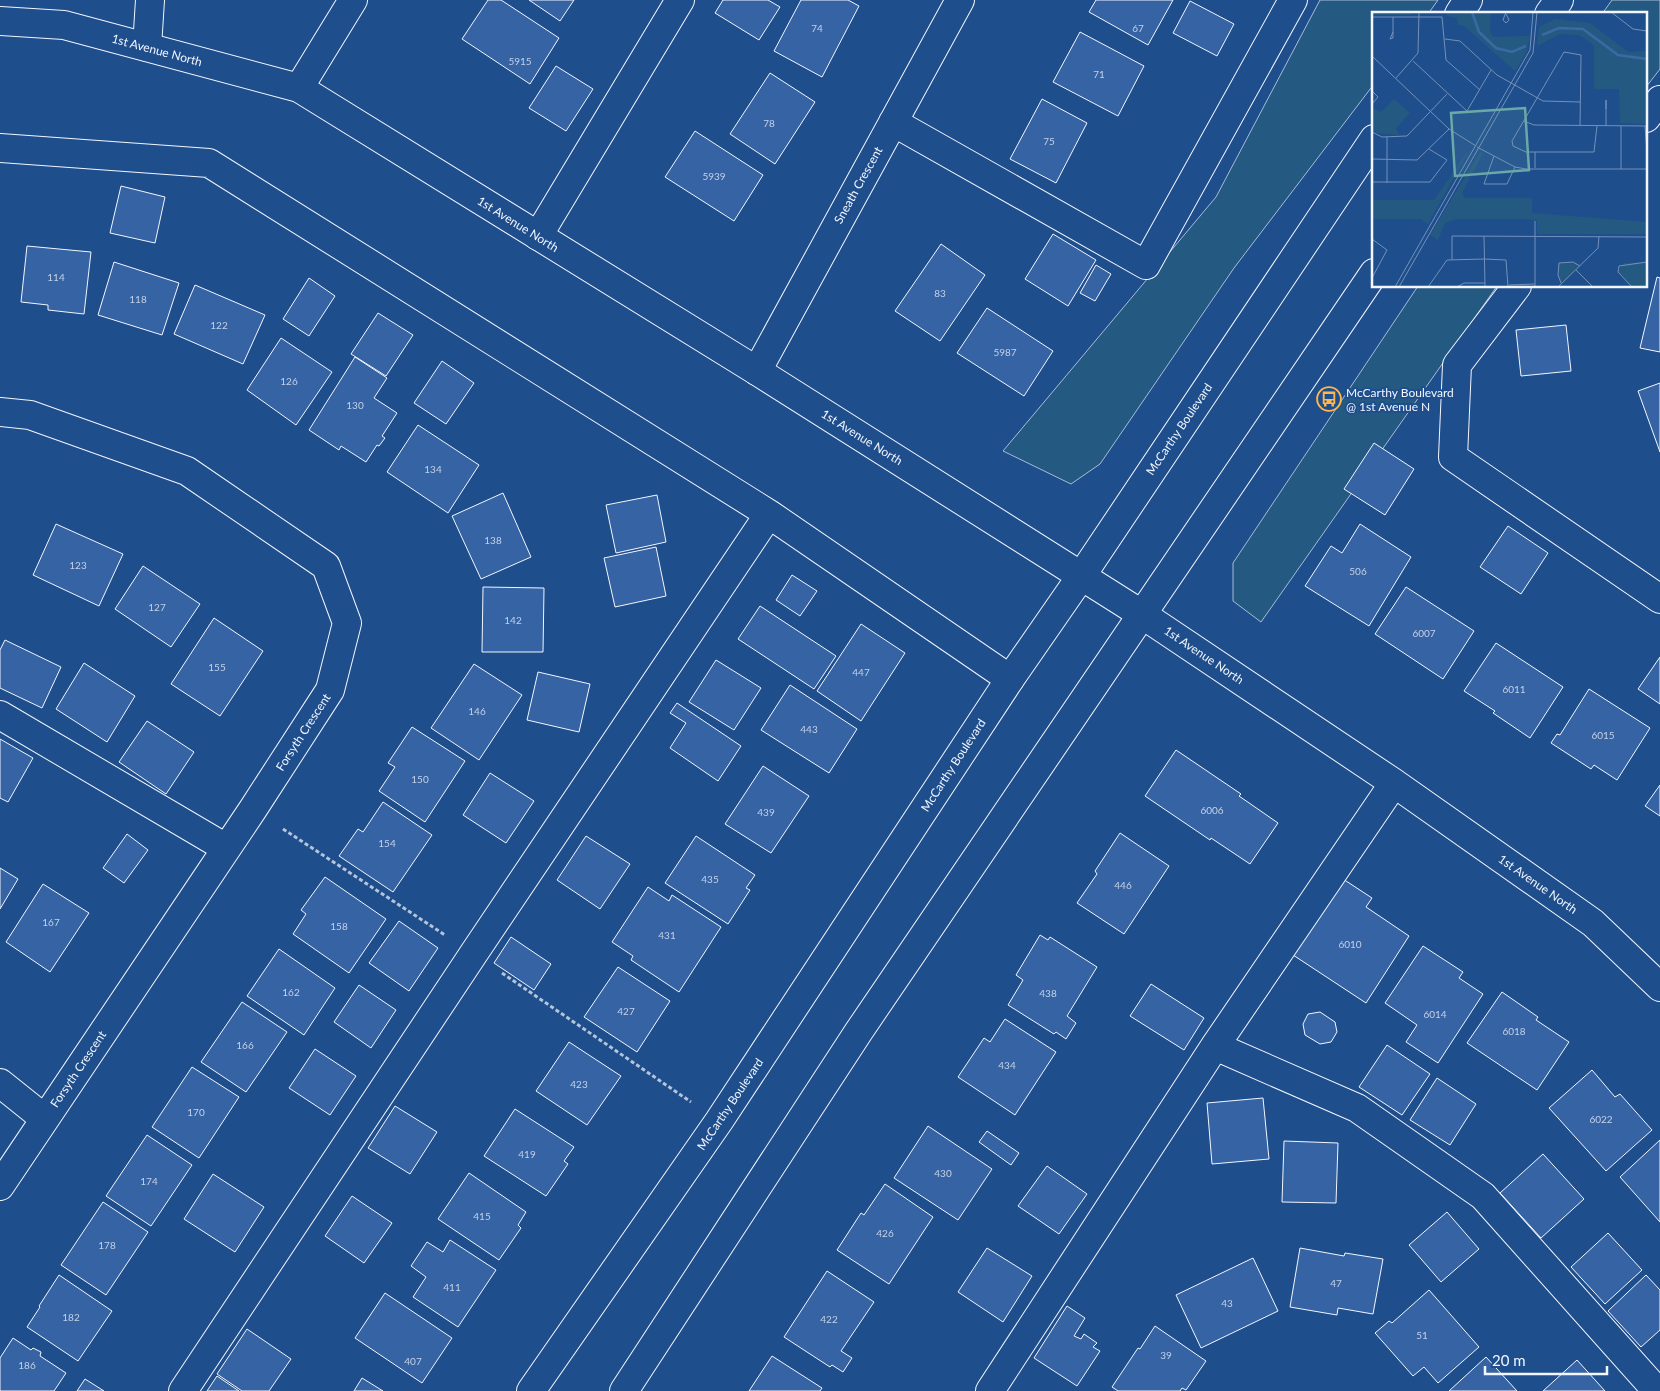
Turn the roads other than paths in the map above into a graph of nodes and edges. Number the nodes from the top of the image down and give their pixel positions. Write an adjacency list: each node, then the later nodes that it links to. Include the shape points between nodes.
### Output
1 (150, 0): 11 (main road)
2 (353, 0): 12 (main road)
3 (680, 0): 18 (main road)
4 (960, 0): 15 (main road, Sneath Crescent)
5 (1293, 0): 15 (main road, via 1146,265)
6 (1468, 0): 8 (main road)
7 (1558, 0): 9 (main road)
8 (1460, 12)
9 (1550, 12)
10 (0, 21): 11 (main road, 1st Avenue North, via 64,25)
11 (147, 47): 12 (main road, 1st Avenue North)
12 (299, 88): 18 (main road, 1st Avenue North)
13 (1660, 100): 14 (main road)
14 (1648, 115)
15 (893, 122): 21 (main road, Sneath Crescent)
16 (1372, 142): 24 (main road, McCarthy Boulevard)
17 (0, 148): 23 (main road, via 209,163)
18 (538, 236): 21 (main road, 1st Avenue North)
19 (1372, 276): 26 (main road)
20 (1515, 288): 25 (main road, via 1456,365 1453,457)
21 (757, 371): 24 (main road, 1st Avenue North)
22 (0, 412): 30 (main road, Forsyth Crescent, via 30,415 187,471 326,566 347,623 330,690)
23 (770, 514): 27 (main road); 36 (main road)
24 (1082, 575): 26 (main road, 1st Avenue North); 27 (main road, McCarthy Boulevard)
25 (1660, 599)
26 (1143, 615): 29 (main road, 1st Avenue North); 38 (main road, via 865,1023)
27 (1010, 680): 37 (main road, McCarthy Boulevard, via 719,1121)
28 (0, 715): 30 (main road)
29 (1394, 783): 31 (main road, 1st Avenue North, via 1594,923); 32 (main road)
30 (226, 848): 34 (main road, Forsyth Crescent)
31 (1660, 988)
32 (1215, 1046): 39 (main road); 40 (main road, via 1357,1108 1483,1196)
33 (0, 1083): 34 (main road)
34 (45, 1119): 35 (main road, Forsyth Crescent)
35 (0, 1186)
36 (183, 1391)
37 (532, 1391)
38 (624, 1391)
39 (990, 1391)
40 (1657, 1391)

